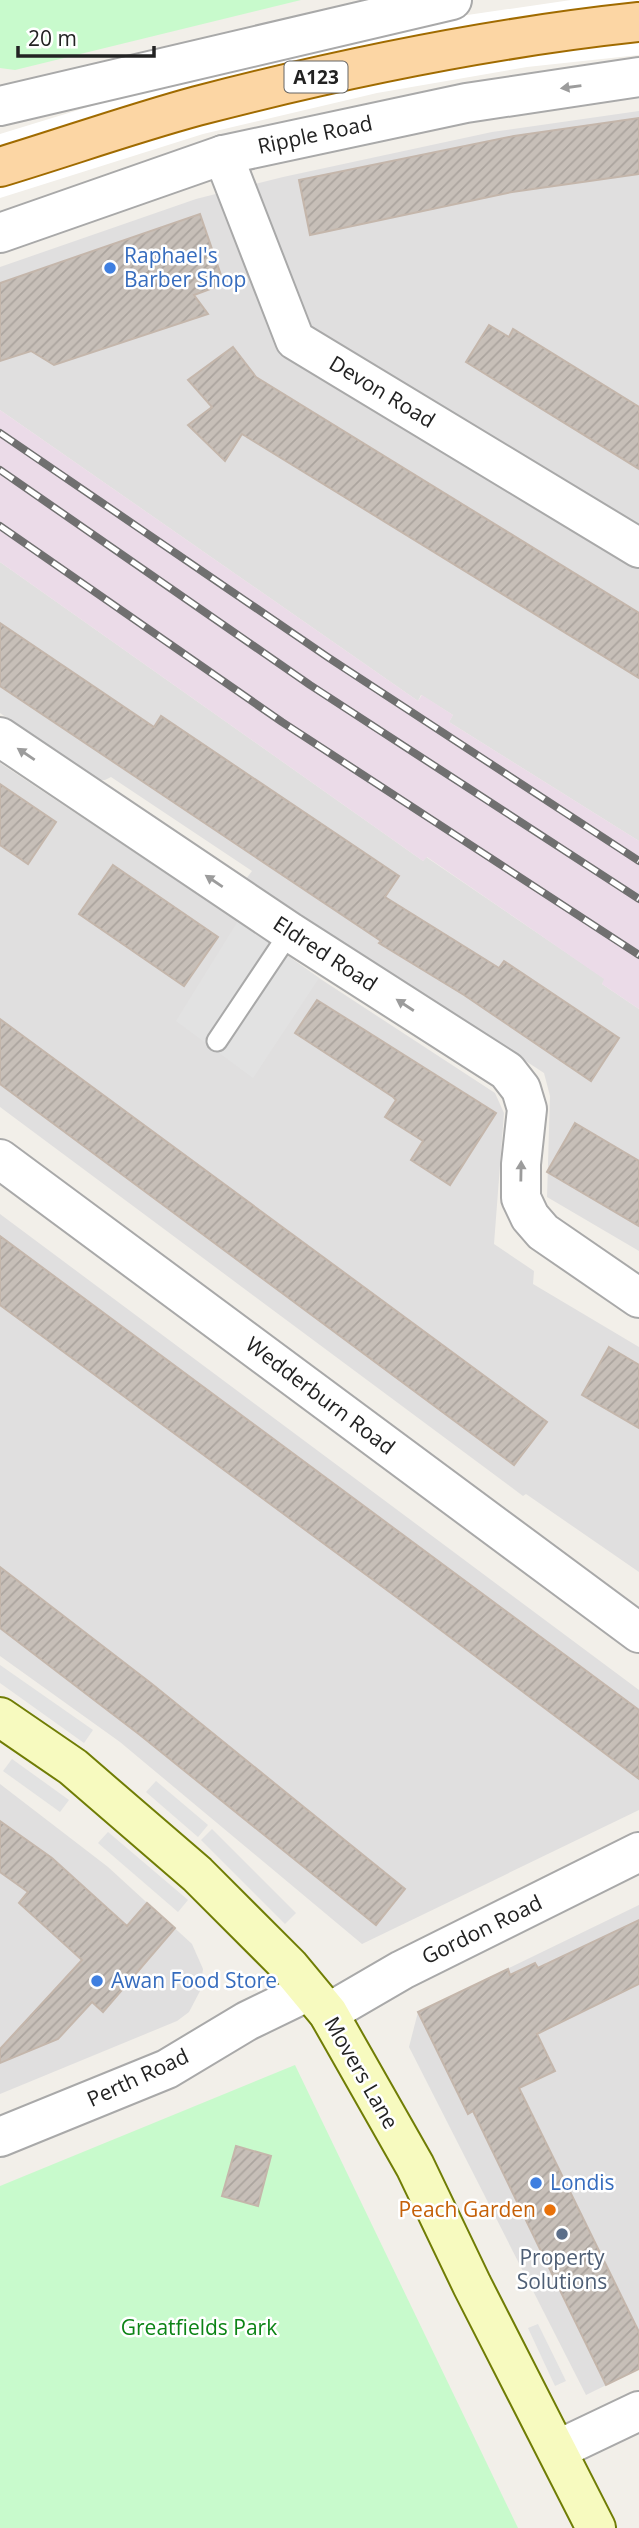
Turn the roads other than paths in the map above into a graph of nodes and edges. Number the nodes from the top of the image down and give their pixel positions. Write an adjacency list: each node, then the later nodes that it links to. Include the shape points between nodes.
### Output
1 (444, 1): 4 (street)
2 (639, 22): 6 (main road, A123, via 546,32 376,63 195,107)
3 (639, 77): 5 (street, Ripple Road, one-way to 5, via 466,103)
4 (0, 106)
5 (223, 155): 7 (street, Ripple Road); 8 (street, Devon Road, via 295,340)
6 (0, 167)
7 (0, 233)
8 (639, 548)
9 (0, 737): 10 (street, Eldred Road, one-way to 9)
10 (290, 932): 11 (lane); 13 (street, Eldred Road, one-way to 10, via 543,1232 530,1217 521,1198 527,1110 521,1089 507,1071)
11 (217, 1041)
12 (0, 1159): 14 (street, Wedderburn Road)
13 (639, 1298)
14 (639, 1633)
15 (0, 1717): 17 (street, Movers Lane, via 73,1767 197,1874 289,1966)
16 (639, 1852): 17 (street, Gordon Road, via 402,1970)
17 (318, 2002): 18 (street, Perth Road, via 247,2021 167,2069); 20 (street, Movers Lane, via 415,2166)
18 (0, 2137)
19 (639, 2411): 20 (street)
20 (556, 2450): 21 (street, Movers Lane)
21 (596, 2528)

